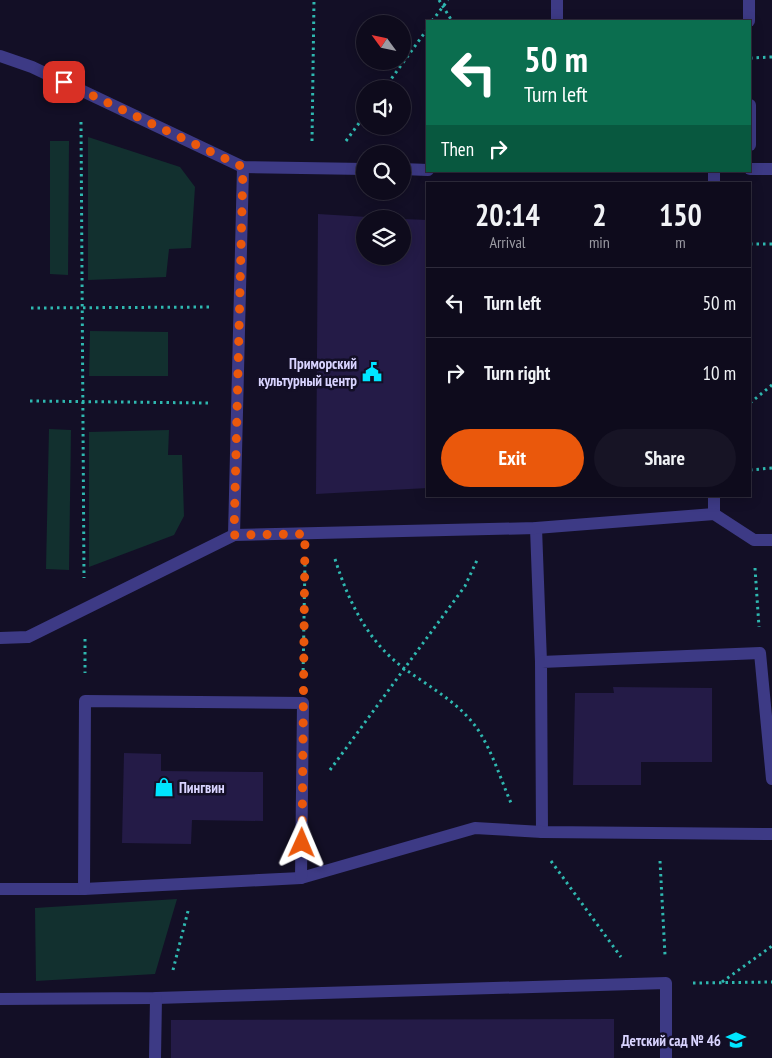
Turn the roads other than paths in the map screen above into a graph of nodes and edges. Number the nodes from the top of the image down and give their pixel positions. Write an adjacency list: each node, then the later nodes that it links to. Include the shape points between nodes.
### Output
1 (557, 0): 3 (lane)
2 (749, 0): 4 (lane)
3 (557, 20)
4 (749, 20)
5 (0, 56): 6 (lane, via 32,67)
6 (243, 167): 7 (lane); 15 (lane)
7 (356, 169)
8 (411, 169): 10 (lane)
9 (772, 169): 11 (lane)
10 (426, 170)
11 (751, 170)
12 (714, 497): 13 (lane)
13 (714, 514): 14 (lane); 16 (lane, via 754,540)
14 (536, 528): 15 (lane); 18 (lane)
15 (234, 535): 17 (lane, via 28,637)
16 (772, 540)
17 (0, 638)
18 (541, 662): 19 (lane, via 760,652); 20 (lane)
19 (772, 779)
20 (542, 832): 21 (lane); 22 (lane, via 475,828)
21 (772, 834)
22 (301, 878): 23 (lane); 23 (lane, via 303,703 86,701)
23 (84, 889): 24 (lane)
24 (0, 890)
25 (156, 998): 26 (lane); 27 (lane); 28 (lane, via 666,983)
26 (0, 999)
27 (155, 1058)
28 (666, 1058)

